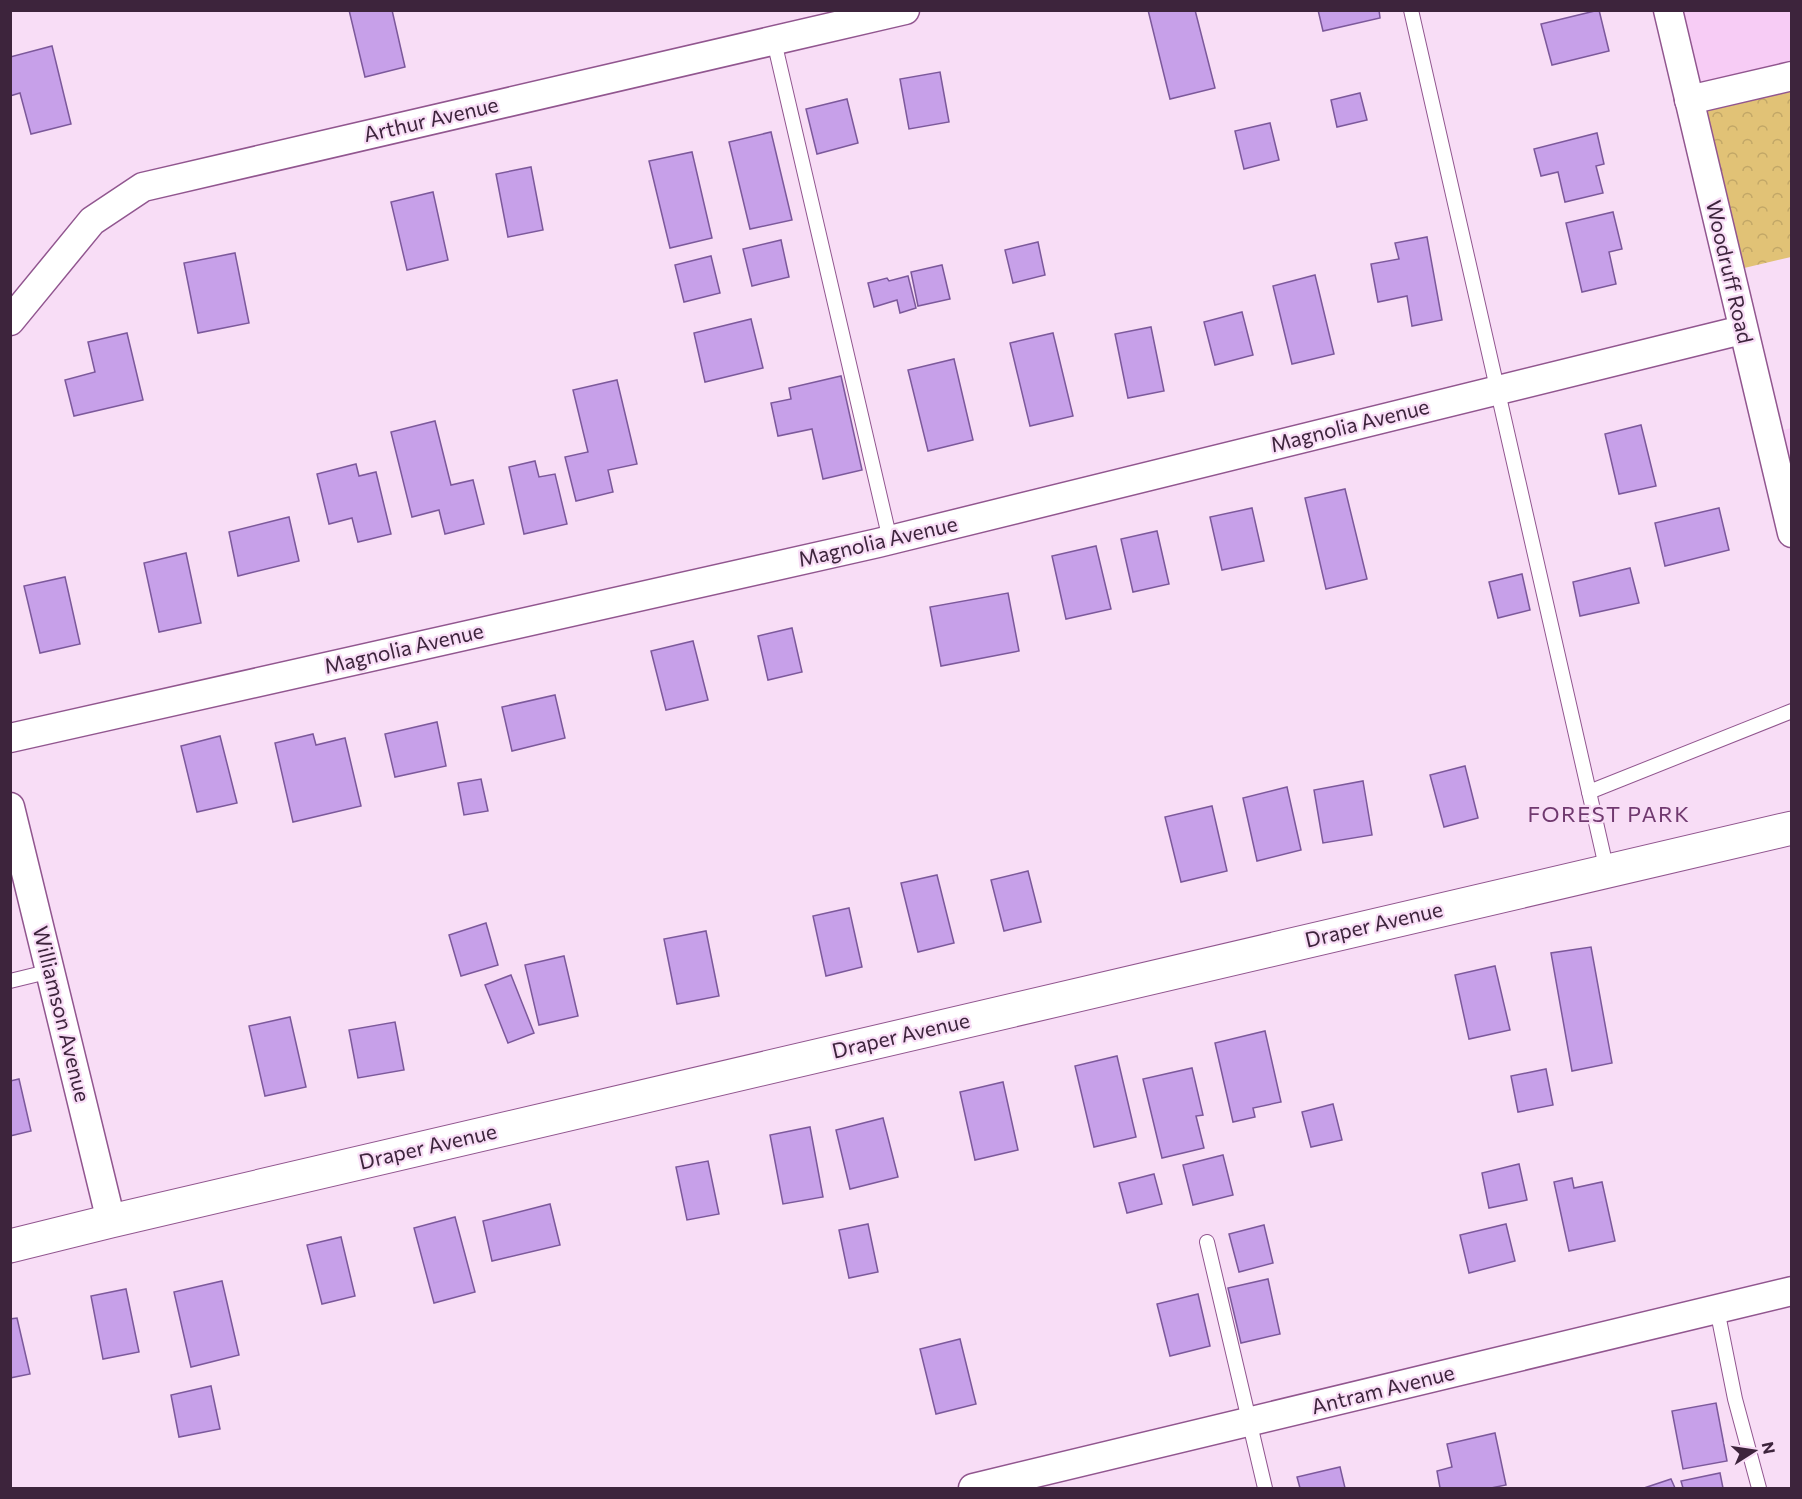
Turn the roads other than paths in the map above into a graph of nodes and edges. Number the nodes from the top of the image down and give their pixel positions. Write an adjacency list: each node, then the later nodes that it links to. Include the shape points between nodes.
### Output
1 (905, 10): 4 (street, Arthur Avenue)
2 (1412, 10): 9 (lane)
3 (1668, 10): 6 (street, Woodruff Road)
4 (774, 41): 7 (street, Arthur Avenue, via 142,187 92,220); 11 (lane)
5 (1791, 76): 6 (street)
6 (1689, 100): 8 (street, Woodruff Road)
7 (10, 321)
8 (1742, 330): 9 (street, Magnolia Avenue); 10 (street, Woodruff Road)
9 (1497, 390): 11 (street, Magnolia Avenue); 14 (lane)
10 (1791, 533)
11 (890, 540): 13 (street, Magnolia Avenue)
12 (1791, 711): 14 (lane)
13 (10, 738)
14 (1588, 792): 17 (lane)
15 (10, 807): 18 (street, Williamson Avenue)
16 (1791, 828): 17 (street, Draper Avenue)
17 (1606, 871): 20 (street, Draper Avenue)
18 (51, 971): 19 (lane); 20 (street, Williamson Avenue)
19 (10, 981)
20 (111, 1221): 22 (street, Draper Avenue)
21 (1207, 1242): 25 (lane)
22 (10, 1246)
23 (1791, 1291): 24 (street, Antram Avenue)
24 (1717, 1309): 25 (street, Antram Avenue); 28 (lane, via 1735,1399)
25 (1250, 1422): 26 (street, Antram Avenue); 27 (lane)
26 (974, 1488)
27 (1265, 1488)
28 (1759, 1488)

